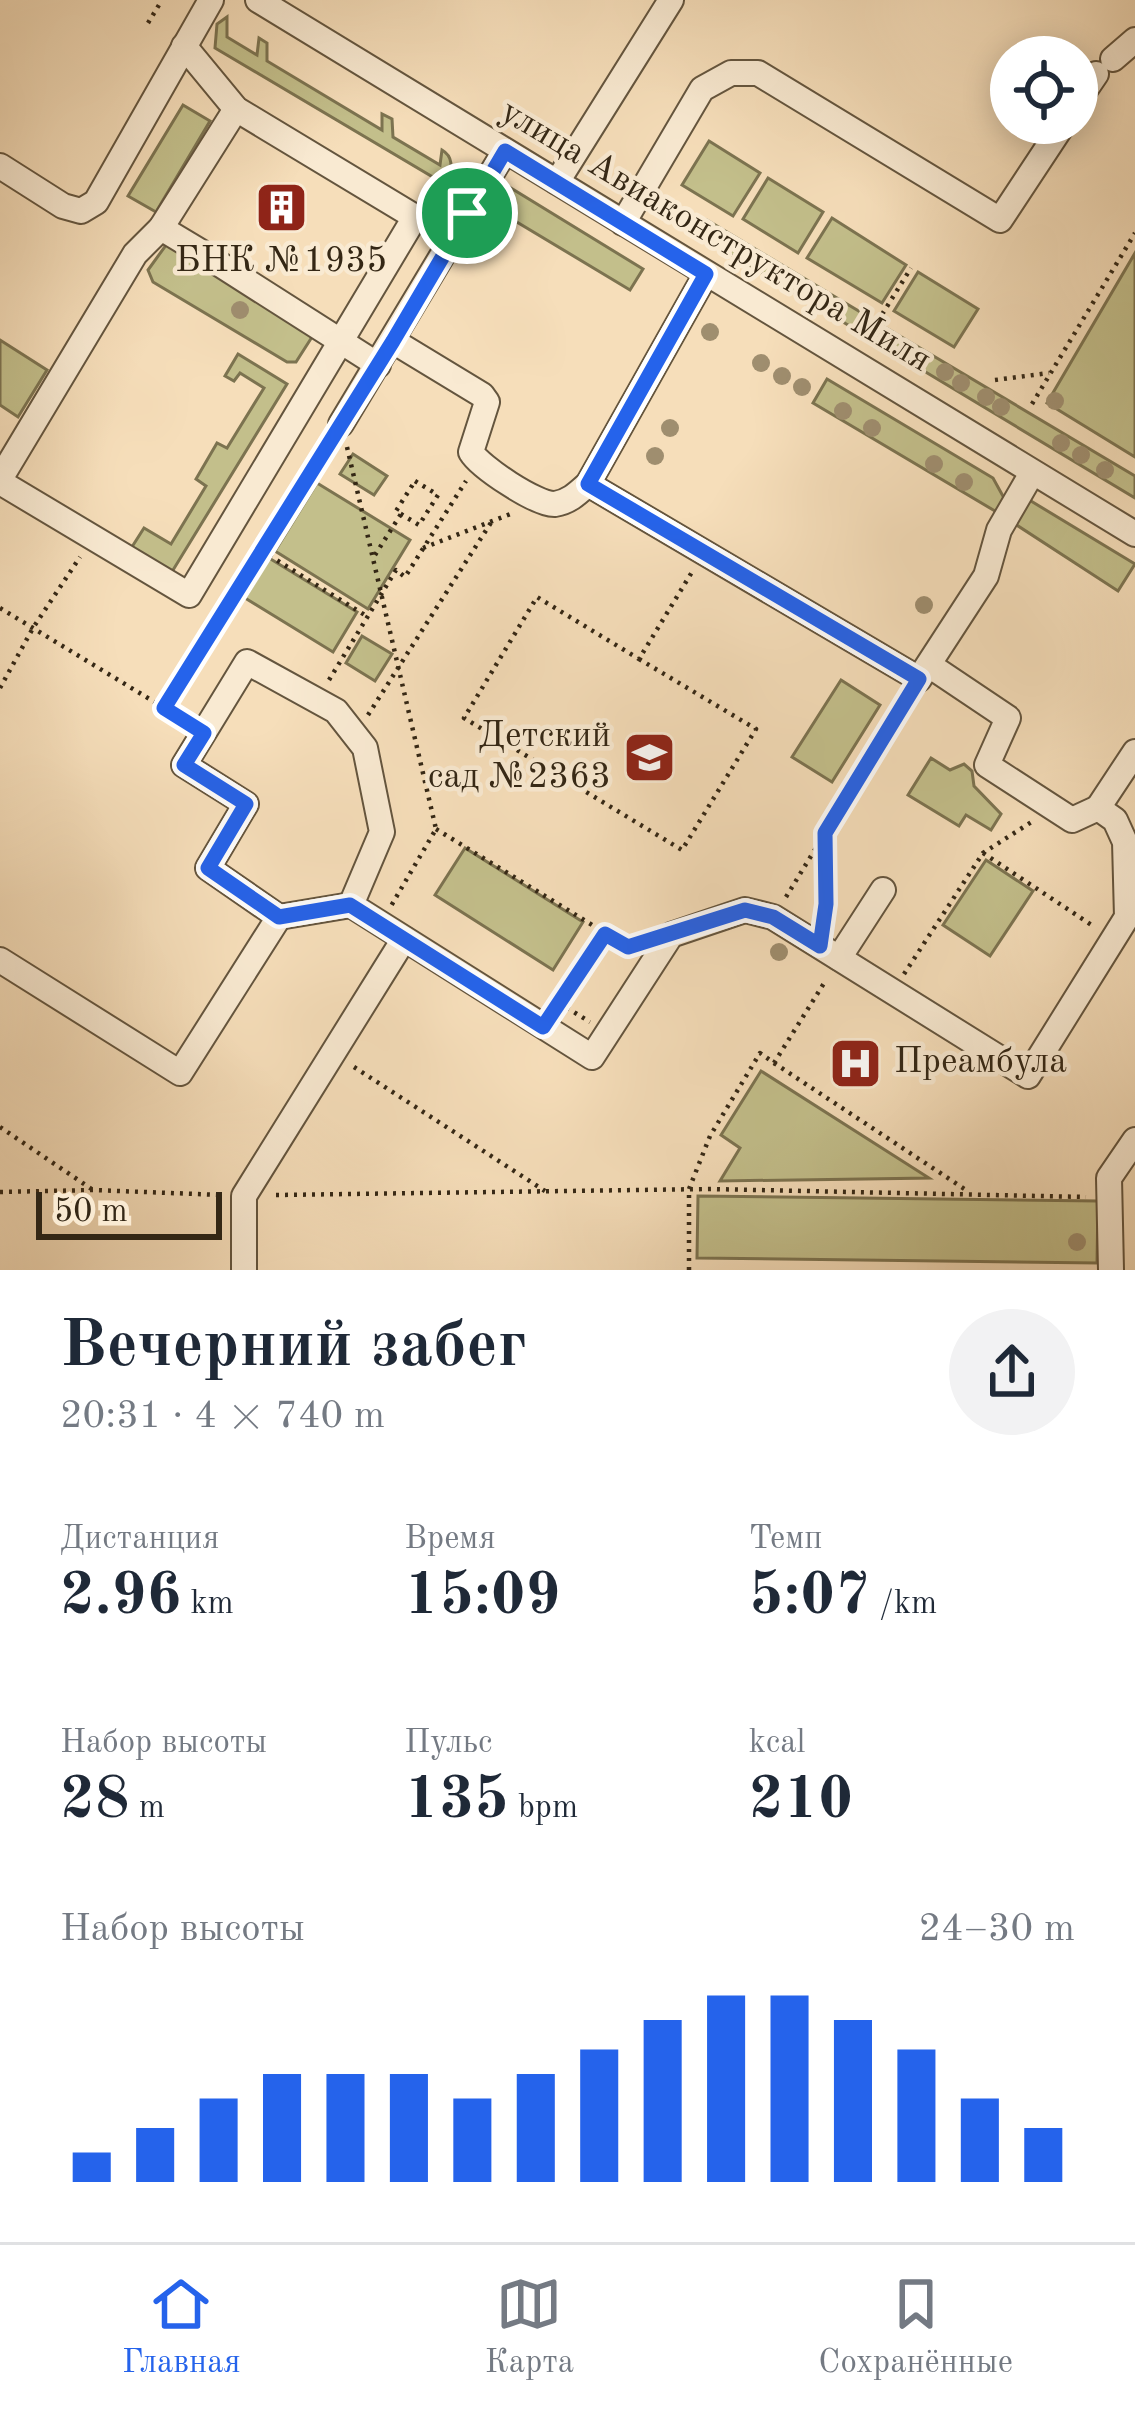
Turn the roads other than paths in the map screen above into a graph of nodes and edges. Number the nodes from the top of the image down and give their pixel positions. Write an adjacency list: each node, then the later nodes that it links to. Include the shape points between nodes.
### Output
1 (211, 0): 5 (street)
2 (258, 0): 9 (street, улица Авиаконструктора Миля)
3 (671, 0): 11 (street)
4 (1135, 40): 6 (street)
5 (184, 46): 7 (street); 10 (street, via 97,202 80,211 63,206)
6 (1098, 76)
7 (236, 110): 13 (street); 15 (street, via 415,217)
8 (1050, 144): 12 (street, via 1000,220 758,73 731,73 702,89)
9 (505, 151): 11 (street, улица Авиаконструктора Миля); 16 (street)
10 (0, 166)
11 (557, 182): 12 (street, улица Авиаконструктора Миля)
12 (622, 223): 14 (street, улица Авиаконструктора Миля)
13 (160, 228): 15 (street); 20 (street, via 135,254)
14 (706, 274): 19 (street, улица Авиаконструктора Миля); 21 (street)
15 (341, 341): 17 (street); 20 (street, via 189,595)
16 (393, 341): 17 (street); 21 (street, via 487,402 471,452 478,463 541,502 561,503)
17 (378, 365): 18 (street)
18 (341, 424)
19 (1032, 473): 22 (street, улица Авиаконструктора Миля); 23 (street, via 982,561 986,576)
20 (0, 480)
21 (588, 484): 23 (street)
22 (1135, 534)
23 (924, 672): 25 (street, via 1008,718 987,765 1053,808 1072,820)
24 (1135, 752): 25 (street)
25 (1115, 794): 30 (street, via 1127,917 1028,1076)
26 (883, 890): 30 (street)
27 (350, 905): 28 (street); 28 (street, via 382,832 365,748 336,711 247,662 184,765 246,804 208,868); 29 (street)
28 (279, 917): 31 (street, via 180,1073)
29 (404, 939): 30 (street, via 592,1057 670,935 745,910 773,917); 33 (street, via 244,1196)
30 (831, 957)
31 (0, 960)
32 (1135, 1140): 34 (street, via 1109,1178)
33 (244, 1270)
34 (1111, 1270)

